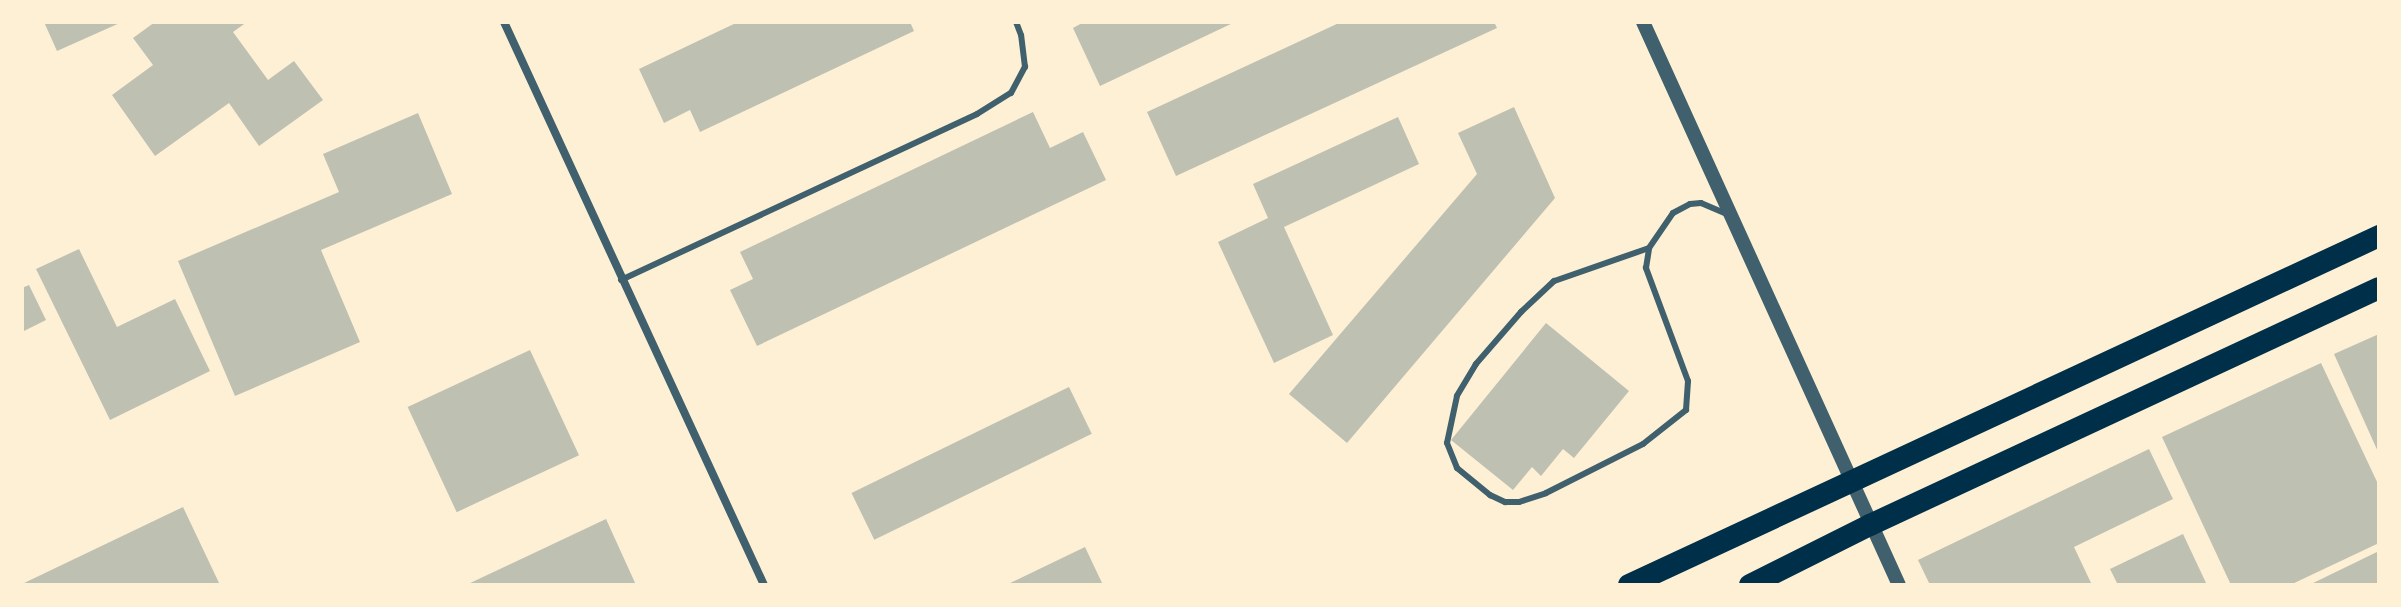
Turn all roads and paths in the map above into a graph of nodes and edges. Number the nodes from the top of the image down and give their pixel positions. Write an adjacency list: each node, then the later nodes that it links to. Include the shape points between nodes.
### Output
1 (504, 22): 7 (street)
2 (1016, 22): 7 (lane, via 1025,67 1011,93 977,114)
3 (1643, 22): 4 (street)
4 (1732, 217): 6 (lane, via 1701,203 1690,204 1673,213); 9 (street)
5 (2379, 236): 9 (highway)
6 (1649, 248): 6 (lane, via 1646,268 1688,381 1686,410 1643,444 1546,493 1519,502 1490,495 1457,468 1447,443 1457,396 1476,364 1554,281)
7 (620, 280): 11 (street)
8 (2379, 288): 10 (highway)
9 (1849, 481): 10 (street); 12 (highway)
10 (1870, 525): 13 (highway); 14 (street)
11 (764, 585)
12 (1629, 585)
13 (1750, 585)
14 (1899, 585)

